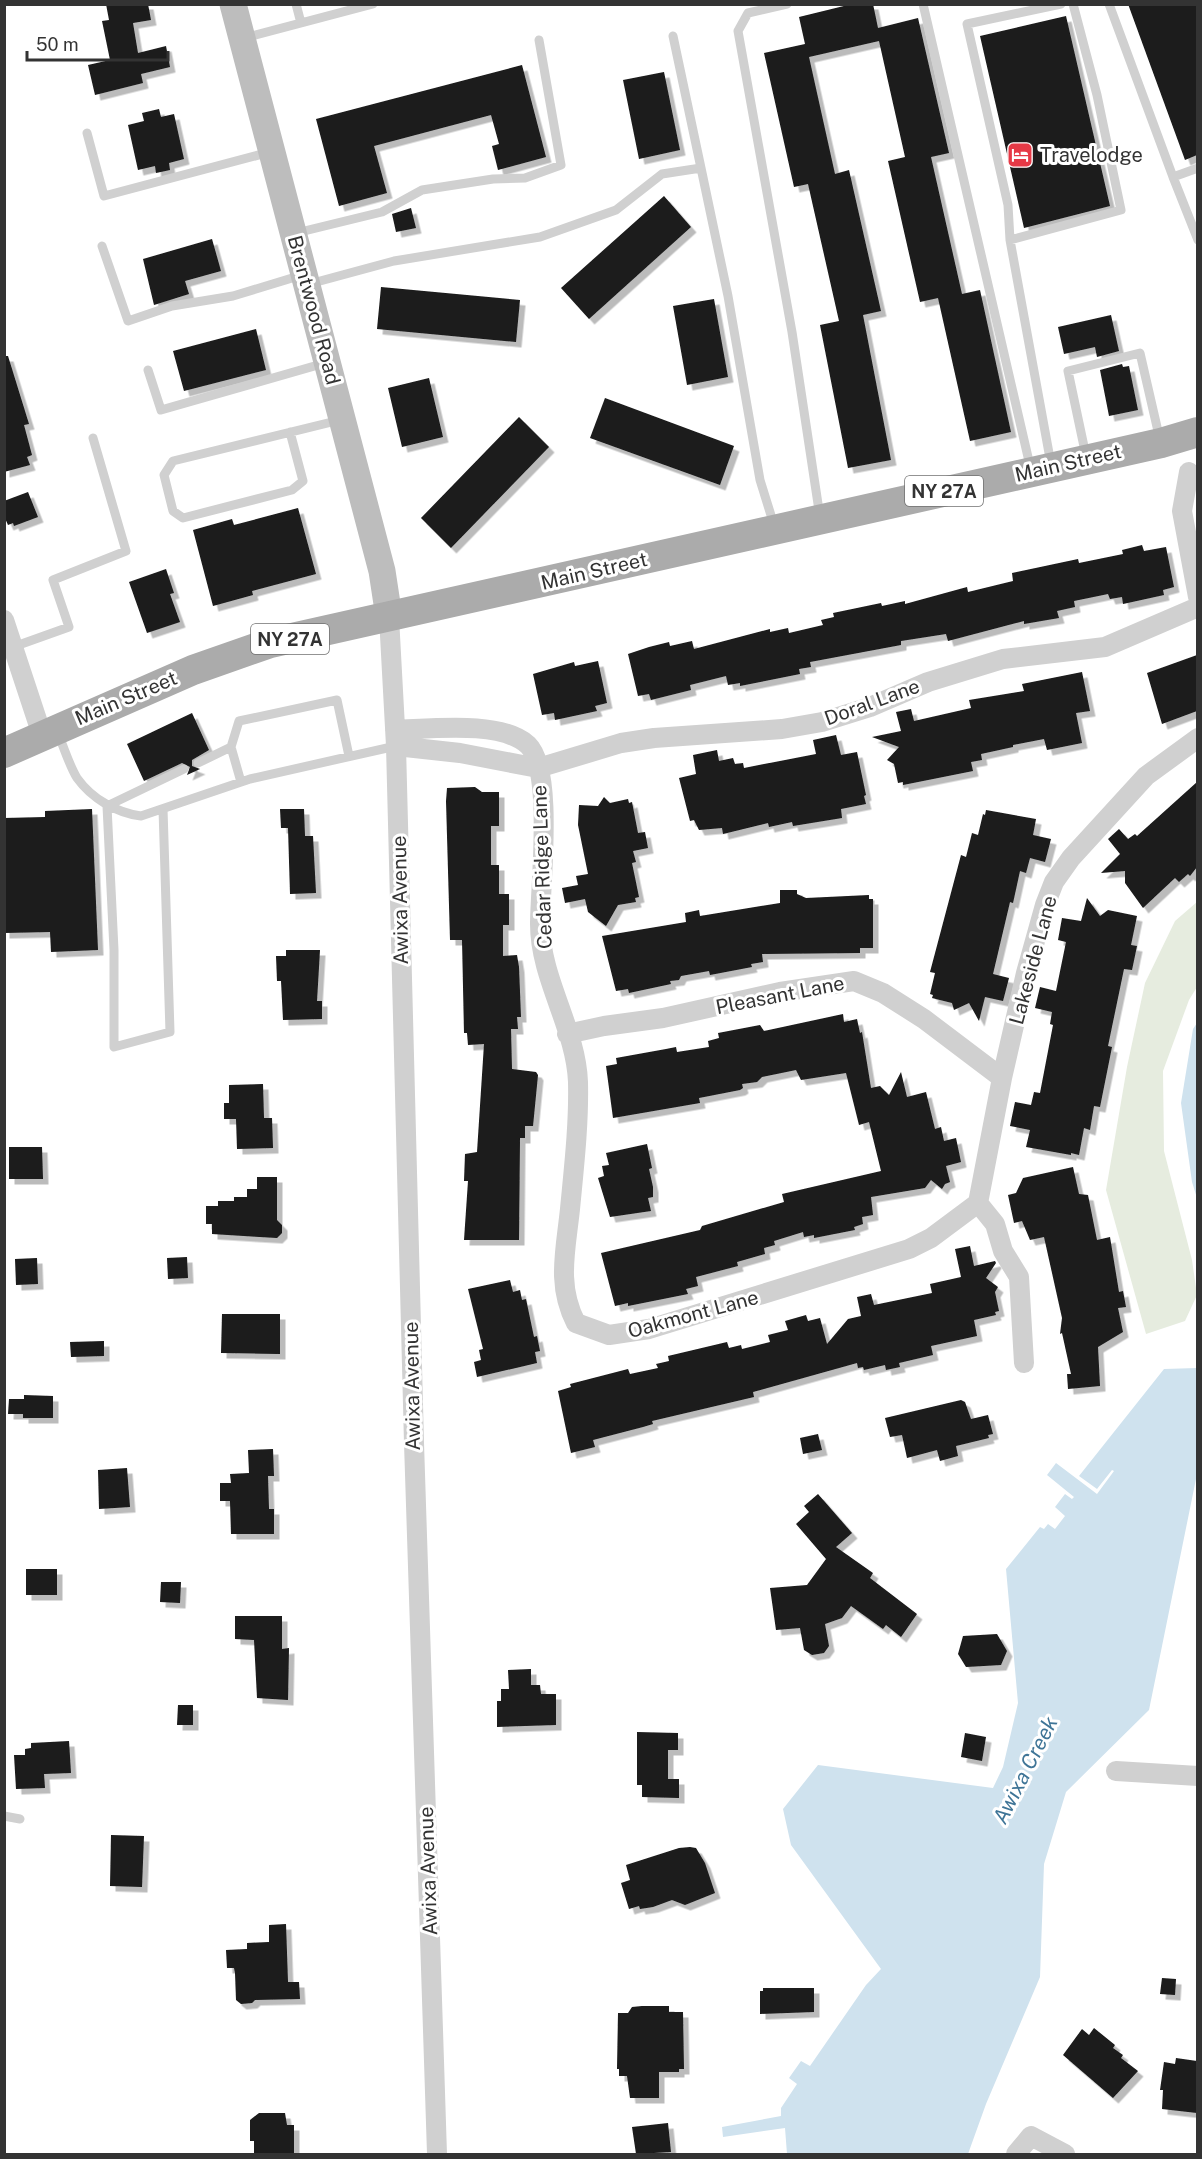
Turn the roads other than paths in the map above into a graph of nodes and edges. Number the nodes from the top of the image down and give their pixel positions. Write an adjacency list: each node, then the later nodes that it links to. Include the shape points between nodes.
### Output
1 (233, 4): 11 (street, Brentwood Road)
2 (296, 4): 9 (lane)
3 (373, 4): 9 (lane)
4 (787, 4): 33 (lane, via 748,13 738,31 792,332)
5 (922, 4): 31 (lane)
6 (1061, 4): 19 (lane, via 967,24 1008,205)
7 (1073, 4): 19 (lane, via 1121,210)
8 (1109, 4): 17 (lane)
9 (301, 23): 11 (lane)
10 (673, 36): 15 (lane)
11 (242, 39): 14 (street, Brentwood Road)
12 (539, 40): 18 (lane, via 561,165 525,178 422,190 382,212)
13 (87, 133): 14 (lane, via 104,196)
14 (272, 151): 18 (street, Brentwood Road)
15 (701, 168): 22 (lane, via 662,174 616,210 540,237); 34 (lane, via 760,480)
16 (1197, 168): 17 (lane)
17 (1173, 177): 20 (lane)
18 (294, 233): 22 (street, Brentwood Road)
19 (1010, 240): 31 (lane)
20 (1197, 240)
21 (102, 246): 22 (lane, via 128,321 172,306)
22 (306, 279): 23 (street, Brentwood Road)
23 (327, 362): 24 (lane, via 161,410); 25 (street, Brentwood Road)
24 (148, 370)
25 (343, 420): 26 (lane); 37 (street, Brentwood Road, via 382,572)
26 (290, 432): 26 (lane, via 173,461 164,475 173,511 183,518 292,490 303,482)
27 (1197, 432): 29 (main road, Main Street / NY 27A)
28 (93, 438): 39 (lane, via 126,551 53,580 69,627)
29 (1161, 443): 30 (main road, Main Street / NY 27A); 30 (lane, via 1140,353 1068,371)
30 (1086, 459): 31 (main road, Main Street / NY 27A)
31 (1041, 469): 33 (main road, Main Street / NY 27A)
32 (1189, 472): 35 (street, via 1182,511)
33 (820, 519): 34 (main road, Main Street / NY 27A)
34 (776, 530): 37 (main road, Main Street / NY 27A)
35 (1197, 597)
36 (1197, 607): 47 (street, Doral Lane, via 1105,647 1003,659 822,722 743,734 691,734 632,741)
37 (389, 616): 40 (main road, Main Street / NY 27A, via 270,643 193,670); 41 (street, Awixa Avenue)
38 (4, 620): 39 (street)
39 (13, 647): 40 (street)
40 (49, 732): 44 (main road, Main Street / NY 27A); 50 (lane, via 77,778)
41 (395, 737): 45 (lane); 47 (street, Doral Lane); 47 (street, via 463,729 504,732 528,746); 60 (street, Awixa Avenue, via 423,1552)
42 (1197, 738): 53 (street, Lakeside Lane, via 1146,776 1089,837 1054,882 1036,935)
43 (231, 747): 45 (lane, via 239,721 337,700); 46 (lane); 49 (lane)
44 (4, 753)
45 (350, 756): 49 (lane)
46 (198, 763)
47 (538, 768): 52 (street, Cedar Ridge Lane, via 544,825 540,926 544,957)
48 (184, 770): 50 (lane)
49 (242, 782): 51 (lane)
50 (107, 806): 51 (lane, via 141,816); 51 (lane, via 114,1047 170,1032)
51 (163, 809)
52 (567, 1034): 53 (street, Pleasant Lane, via 854,981 883,993 924,1019); 54 (street, Oakmont Lane, via 578,1079 578,1109 562,1262 564,1292 576,1323 589,1330 609,1335 649,1329 909,1249 931,1238)
53 (1002, 1078): 54 (street, Lakeside Lane)
54 (978, 1203): 55 (street, via 995,1224 1003,1251 1019,1277)
55 (1024, 1363)
56 (1116, 1771): 57 (street)
57 (1197, 1776)
58 (4, 1816): 59 (lane)
59 (20, 1819)
60 (437, 2154)
61 (1016, 2154): 62 (street, via 1031,2136)
62 (1065, 2154)

